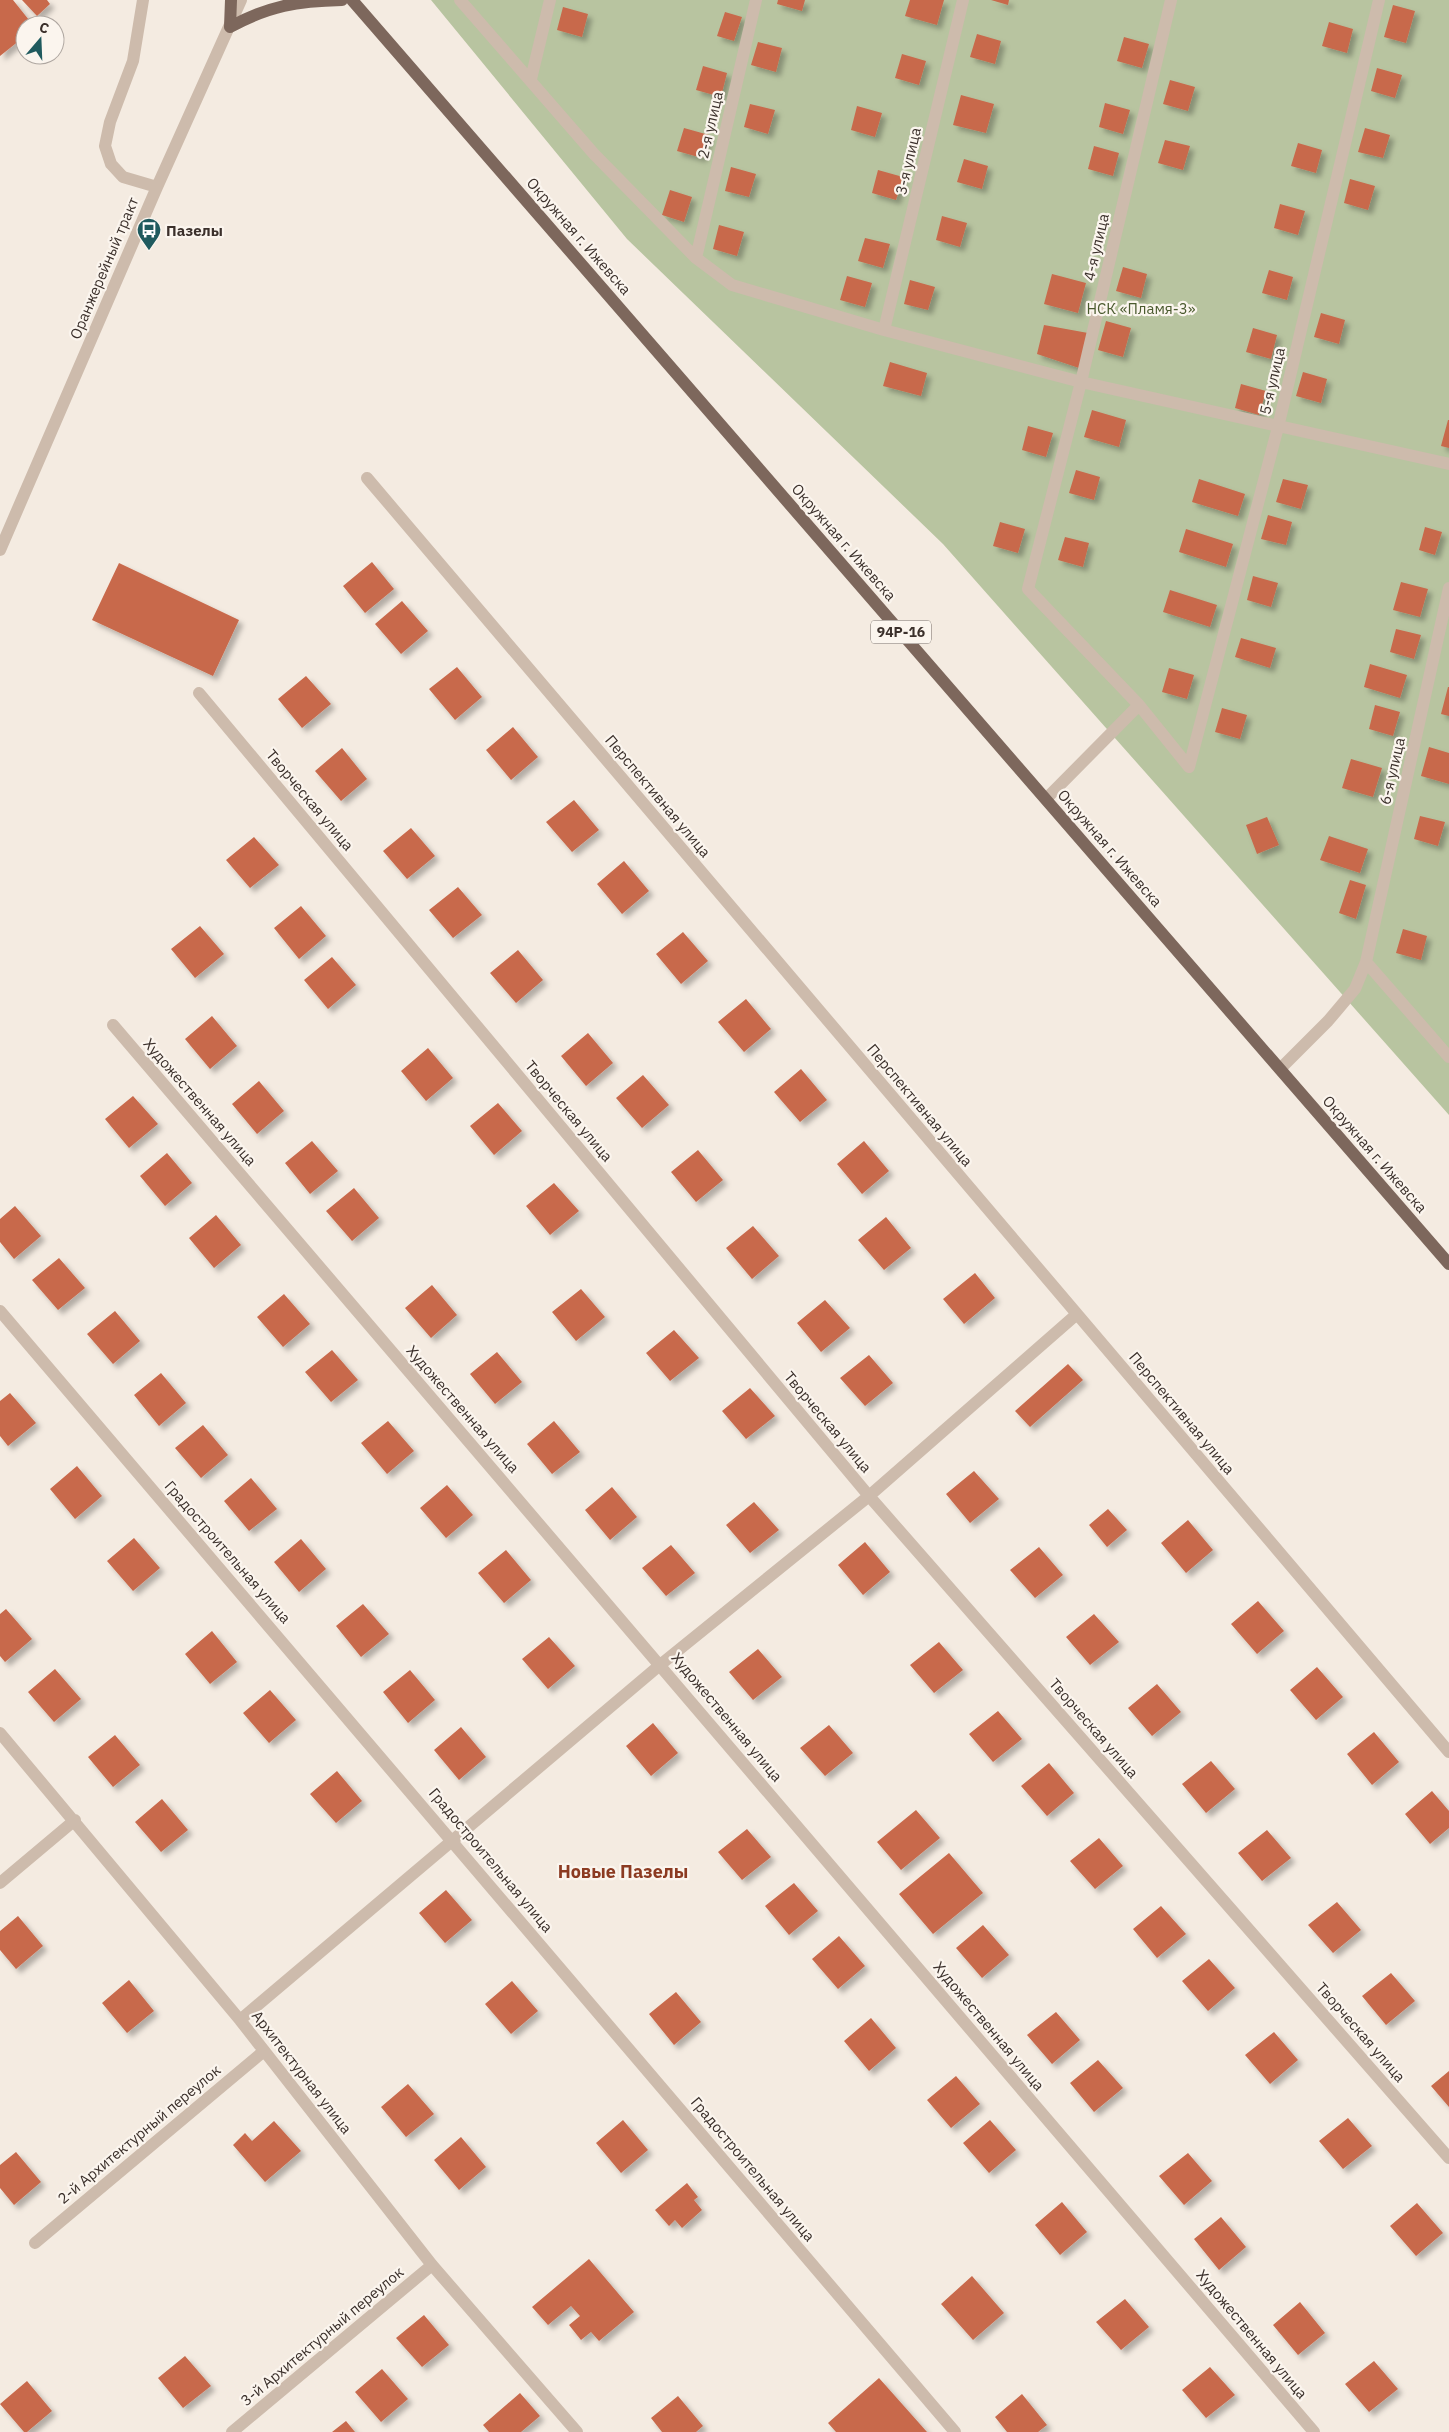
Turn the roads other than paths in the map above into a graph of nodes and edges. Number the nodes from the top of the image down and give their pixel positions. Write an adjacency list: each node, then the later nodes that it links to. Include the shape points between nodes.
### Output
1 (143, 0): 14 (street, via 133,61 110,122 105,146 111,164 123,177)
2 (231, 0): 12 (main road)
3 (241, 0): 12 (street, Оранжерейный тракт)
4 (342, 0): 12 (main road, via 288,3)
5 (352, 0): 25 (main road, Окружная г. Ижевска / 94Р-16)
6 (460, 0): 13 (street)
7 (550, 0): 13 (street)
8 (756, 0): 15 (street, 2-я улица)
9 (963, 0): 16 (street, 3-я улица)
10 (1170, 0): 17 (street, 4-я улица)
11 (1379, 0): 18 (street, 5-я улица)
12 (230, 27): 14 (street, Оранжерейный тракт)
13 (531, 79): 15 (street, via 594,154)
14 (157, 187): 21 (street, Оранжерейный тракт)
15 (696, 258): 16 (street, via 732,286)
16 (884, 330): 17 (street)
17 (1081, 382): 18 (street); 24 (street, 4-я улица, via 1028,589)
18 (1278, 426): 19 (street); 24 (street, 5-я улица, via 1189,767)
19 (1449, 464)
20 (367, 478): 32 (street, Перспективная улица)
21 (0, 550)
22 (1449, 588): 26 (street, 6-я улица)
23 (199, 693): 33 (street, Творческая улица)
24 (1139, 705): 25 (street)
25 (1046, 799): 29 (main road, Окружная г. Ижевска / 94Р-16)
26 (1366, 962): 28 (street); 29 (street, 6-я улица, via 1355,989)
27 (113, 1025): 34 (street, Художественная улица)
28 (1449, 1057)
29 (1280, 1069): 30 (main road, Окружная г. Ижевска / 94Р-16)
30 (1449, 1264)
31 (0, 1311): 38 (street, Градостроительная улица)
32 (1077, 1314): 33 (street); 36 (street, Перспективная улица)
33 (868, 1496): 34 (street); 42 (street, Творческая улица)
34 (660, 1665): 38 (street); 48 (street, Художественная улица)
35 (0, 1733): 37 (street, Архитектурная улица)
36 (1449, 1752)
37 (76, 1820): 39 (street); 40 (street, Архитектурная улица)
38 (452, 1840): 40 (street); 47 (street, Градостроительная улица)
39 (0, 1883)
40 (240, 2020): 41 (street, Архитектурная улица)
41 (264, 2051): 43 (street, 2-й Архитектурный переулок); 44 (street, Архитектурная улица)
42 (1449, 2158)
43 (35, 2243)
44 (432, 2265): 45 (street, 3-й Архитектурный переулок); 46 (street, Архитектурная улица)
45 (232, 2432)
46 (577, 2432)
47 (954, 2432)
48 (1314, 2432)

